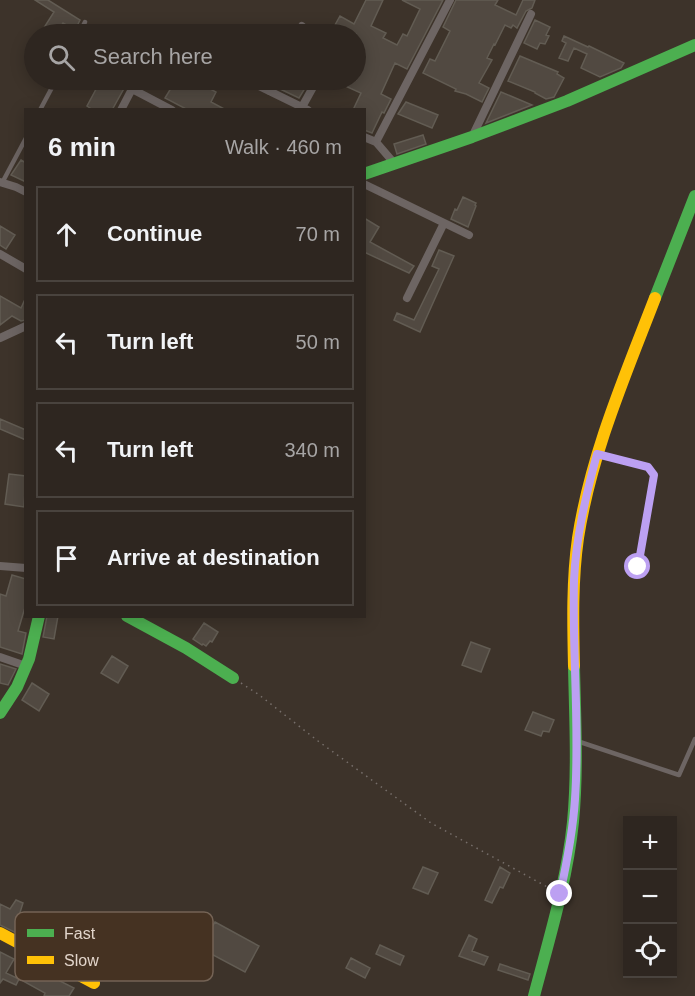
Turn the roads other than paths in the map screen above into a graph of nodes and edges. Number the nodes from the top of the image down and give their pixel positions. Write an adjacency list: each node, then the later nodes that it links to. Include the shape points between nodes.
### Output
1 (450, 0): 16 (street)
2 (531, 14): 13 (street)
3 (695, 45): 13 (street)
4 (51, 90): 9 (lane)
5 (131, 90): 10 (street)
6 (136, 90): 11 (street)
7 (312, 90): 12 (street)
8 (269, 91): 12 (street)
9 (41, 108)
10 (122, 108)
11 (168, 108)
12 (305, 108)
13 (472, 137): 17 (street)
14 (366, 138): 16 (street)
15 (24, 142): 19 (lane)
16 (376, 142): 17 (street)
17 (394, 163): 18 (street)
18 (366, 173)
19 (1, 183): 21 (street)
20 (366, 185): 23 (street)
21 (24, 191)
22 (695, 196): 30 (street)
23 (444, 223): 24 (street); 27 (street)
24 (469, 235)
25 (0, 254): 26 (street)
26 (24, 268)
27 (407, 298)
28 (24, 327): 29 (street)
29 (0, 338)
30 (597, 454): 32 (lane, via 648,467 654,475); 41 (street, via 579,531 574,578)
31 (0, 566): 33 (street)
32 (638, 567)
33 (24, 568)
34 (39, 618): 37 (street)
35 (131, 618): 38 (street)
36 (0, 657): 37 (street)
37 (26, 666): 39 (street)
38 (233, 678)
39 (0, 713)
40 (695, 739): 41 (lane, via 679,775)
41 (576, 741): 46 (street, via 573,826)
42 (0, 933): 43 (street)
43 (15, 941)
44 (90, 981): 45 (street)
45 (94, 983)
46 (534, 996)

